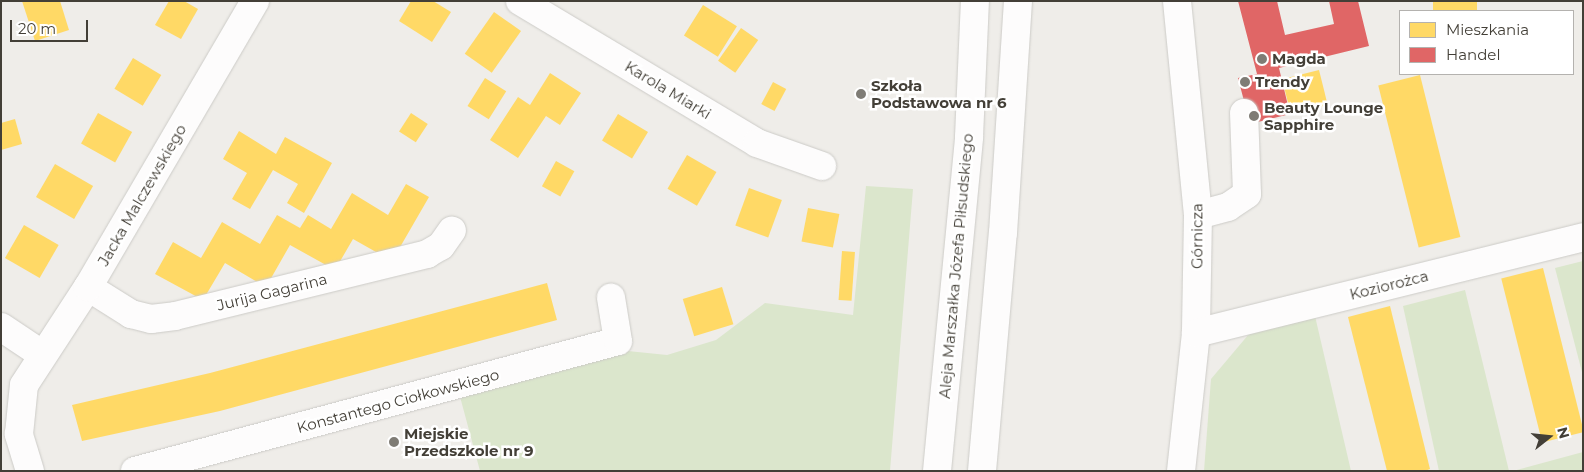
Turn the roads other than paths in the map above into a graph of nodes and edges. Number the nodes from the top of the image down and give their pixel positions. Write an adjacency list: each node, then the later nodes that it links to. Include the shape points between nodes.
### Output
1 (255, 1): 11 (street, Jacka Malczewskiego)
2 (520, 1): 7 (street, Karola Miarki, via 758,143)
3 (975, 1): 18 (street, Aleja Marszałka Józefa Piłsudskiego, via 969,137)
4 (1018, 1): 19 (street)
5 (1177, 1): 8 (street, Górnicza)
6 (1244, 113): 8 (street, via 1247,194 1228,207)
7 (822, 166)
8 (1198, 215): 14 (street, Górnicza)
9 (452, 230): 11 (street, Jurija Gagarina, via 440,246 427,254 175,316 151,319 131,314)
10 (1583, 237): 14 (street, Koziorożca)
11 (88, 288): 15 (street, Jacka Malczewskiego)
12 (611, 298): 17 (street, Konstantego Ciołkowskiego, via 618,341)
13 (1, 327): 15 (street)
14 (1196, 333): 20 (street, Górnicza)
15 (43, 355): 16 (street, Jacka Malczewskiego, via 24,385 19,434)
16 (30, 471)
17 (134, 471)
18 (937, 471)
19 (982, 471)
20 (1181, 471)

